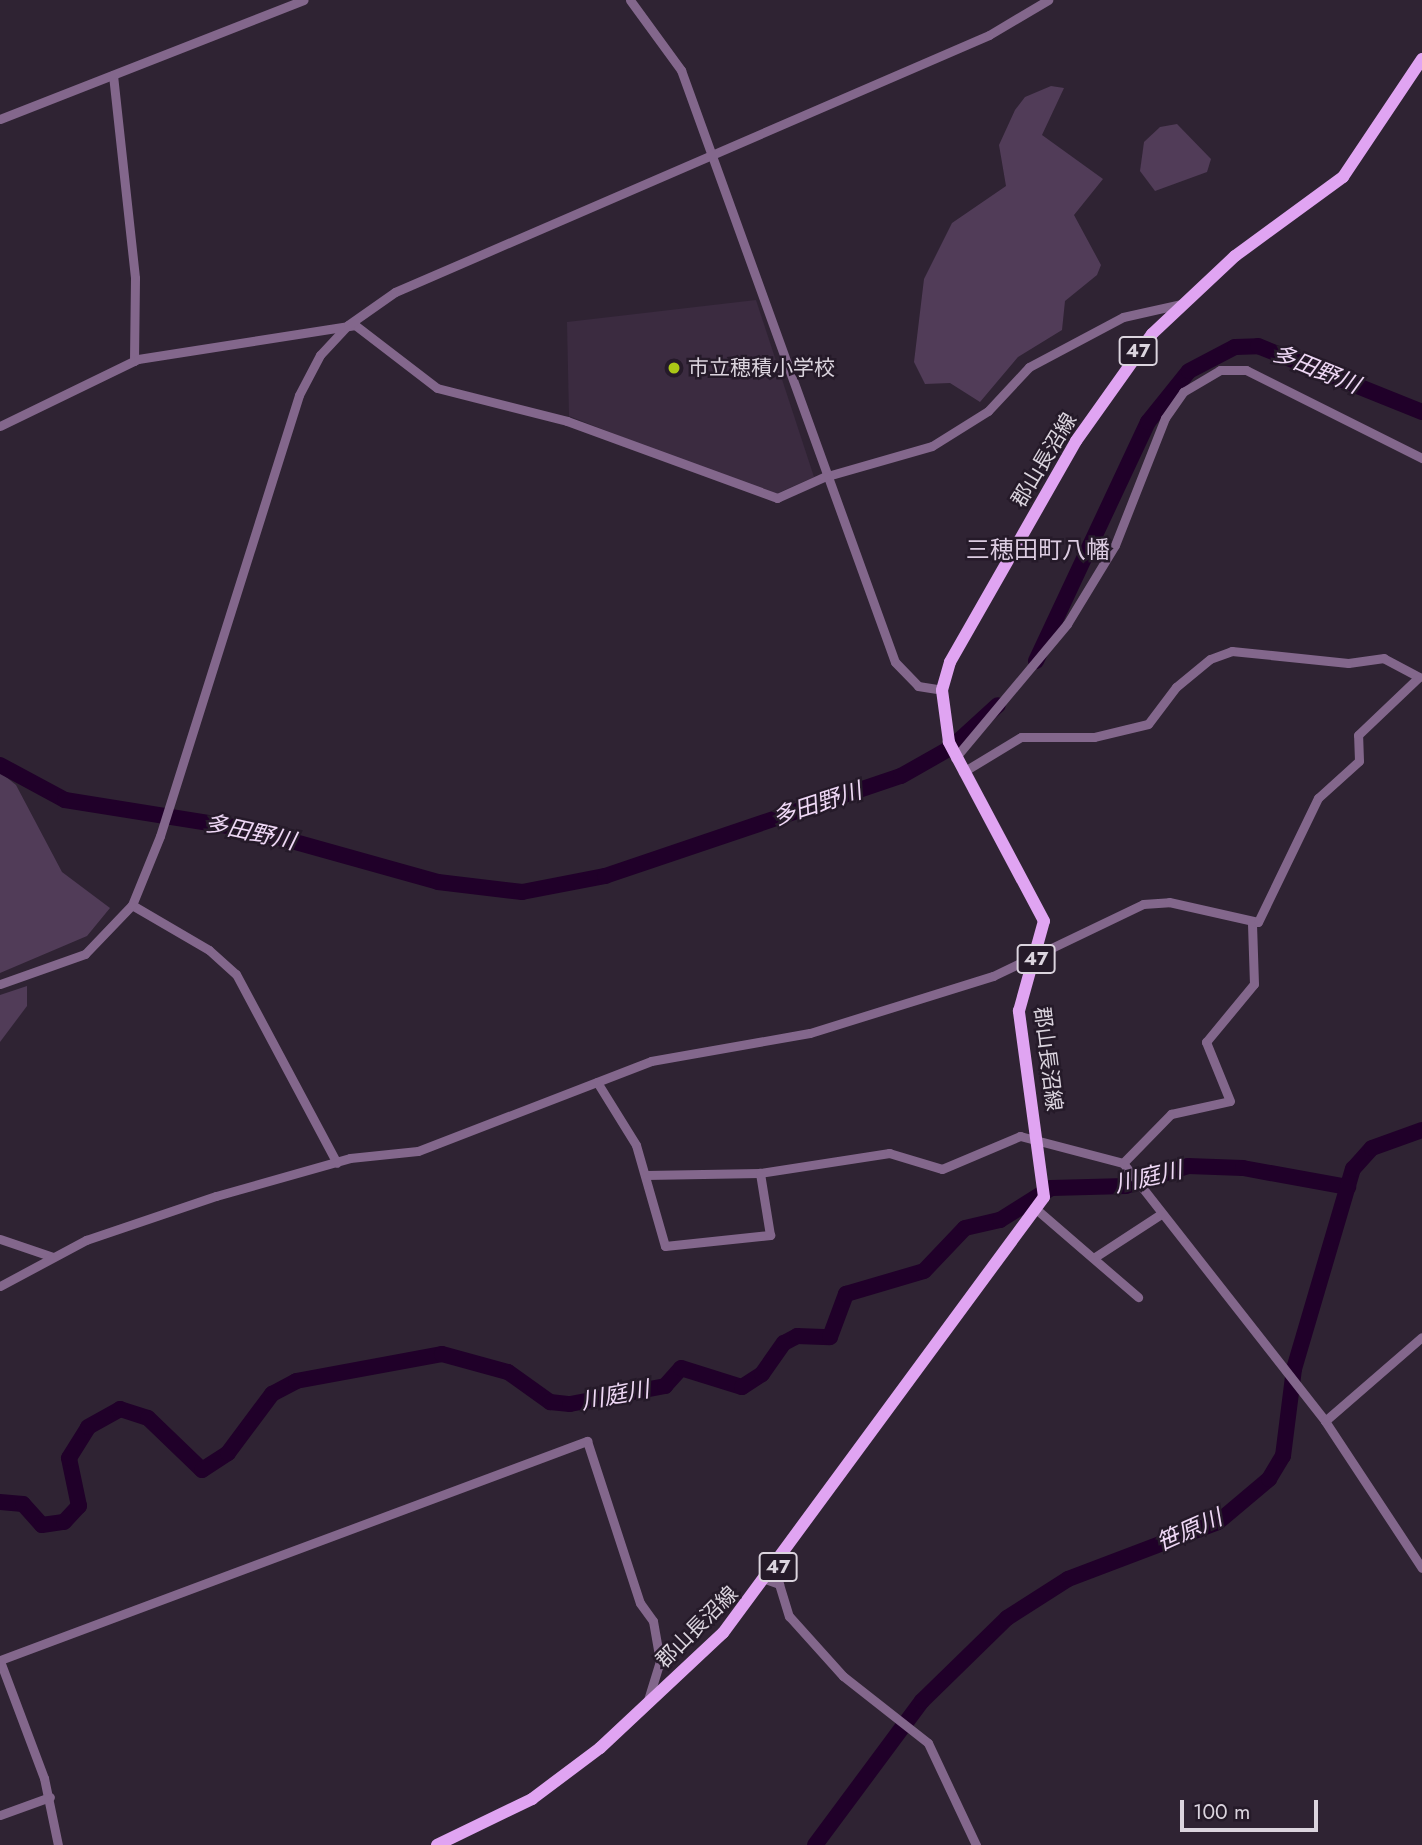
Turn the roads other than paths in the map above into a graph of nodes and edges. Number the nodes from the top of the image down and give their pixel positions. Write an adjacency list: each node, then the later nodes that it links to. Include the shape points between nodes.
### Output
1 (303, 0): 5 (street)
2 (630, 0): 7 (street, via 681,70)
3 (1048, 0): 7 (street, via 989,35)
4 (1422, 59): 8 (main road, 郡山長沼線 / 47, via 1343,177)
5 (113, 75): 6 (street); 10 (street, via 135,278)
6 (0, 119)
7 (711, 155): 9 (street, via 395,292); 13 (street)
8 (1181, 304): 13 (street, via 1123,317 1029,367 988,411 932,446); 14 (main road, 郡山長沼線 / 47, via 1118,377 1076,442 965,626)
9 (348, 326): 10 (street); 13 (street, via 361,328 437,388 567,421 757,495 784,497); 17 (street, via 314,364 299,395 160,836)
10 (134, 360): 11 (street)
11 (0, 426)
12 (1422, 457): 15 (street, via 1267,376 1220,370 1194,385 1164,418 1115,545 1067,624)
13 (824, 477): 14 (street, via 899,668 918,686)
14 (942, 690): 15 (main road, 郡山長沼線 / 47)
15 (955, 758): 16 (main road, 郡山長沼線 / 47)
16 (963, 772): 18 (street, via 1021,737 1094,737 1148,724 1176,687 1210,659 1232,651 1348,663 1384,658 1407,666 1419,677 1416,683 1358,735 1359,761 1318,798 1279,871 1263,919); 19 (main road, 郡山長沼線 / 47, via 1044,921)
17 (132, 905): 20 (street, via 85,954); 23 (street, via 209,950 236,974)
18 (1252, 924): 19 (street, via 1156,902); 24 (street, via 1254,984 1206,1042 1230,1101 1171,1114)
19 (1037, 956): 21 (street, via 810,1033 672,1055); 22 (main road, 郡山長沼線 / 47, via 1019,1012)
20 (0, 984)
21 (597, 1082): 23 (street, via 447,1142); 26 (street)
22 (1039, 1140): 24 (street); 25 (street, via 1013,1137 942,1169 889,1153); 27 (main road, 郡山長沼線 / 47, via 1044,1179)
23 (337, 1163): 30 (street, via 153,1216)
24 (1126, 1167): 28 (street)
25 (760, 1173): 26 (street); 26 (street, via 770,1235 665,1246)
26 (646, 1175)
27 (1037, 1208): 31 (street); 37 (main road, 郡山長沼線 / 47)
28 (1161, 1214): 31 (street); 35 (street)
29 (0, 1239): 30 (street)
30 (53, 1257): 32 (street)
31 (1096, 1257): 33 (street)
32 (0, 1286)
33 (1138, 1297)
34 (1422, 1337): 35 (street)
35 (1325, 1421): 36 (street)
36 (1422, 1568)
37 (768, 1580): 39 (main road, 郡山長沼線 / 47, via 723,1633); 44 (street, via 779,1584 796,1625 887,1714 928,1743)
38 (0, 1661): 39 (street, via 587,1441 640,1602 653,1621 660,1661); 40 (street)
39 (647, 1703): 43 (main road, 郡山長沼線 / 47, via 532,1799)
40 (50, 1797): 41 (street); 42 (street)
41 (0, 1815)
42 (58, 1845)
43 (438, 1845)
44 (976, 1845)

